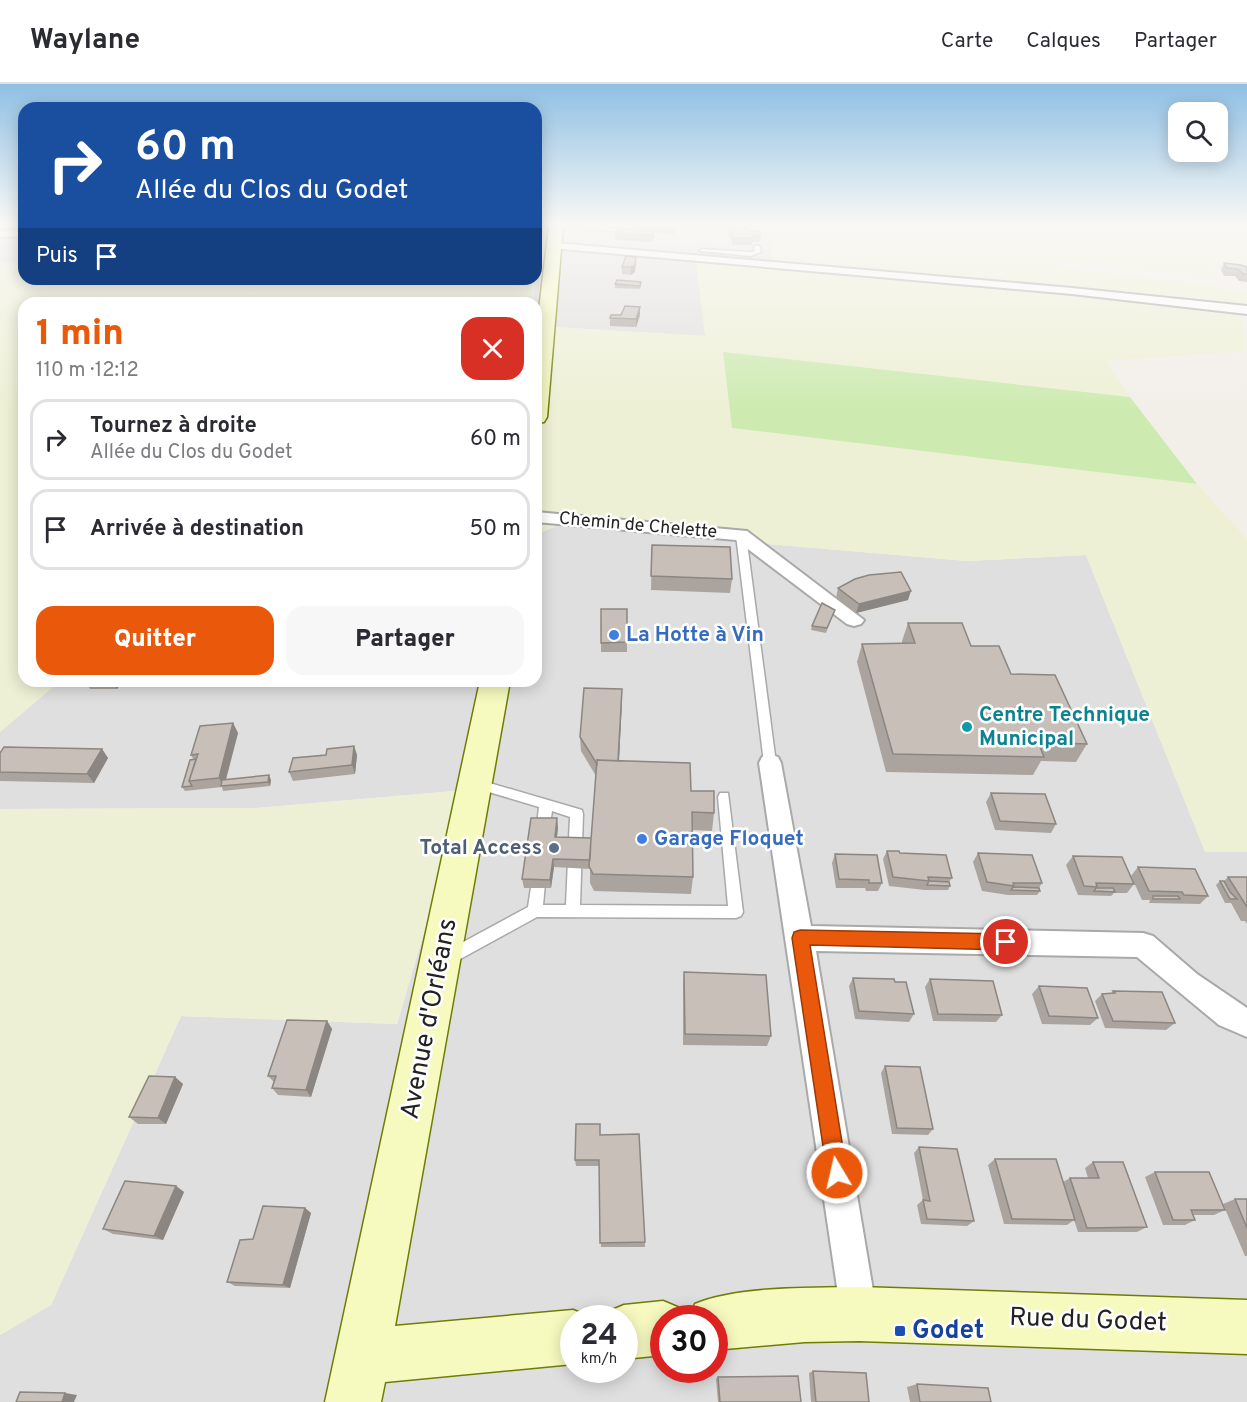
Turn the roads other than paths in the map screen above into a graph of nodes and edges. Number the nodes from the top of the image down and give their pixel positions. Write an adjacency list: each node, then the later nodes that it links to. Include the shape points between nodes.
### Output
1 (546, 288): 4 (main road)
2 (1035, 288): 3 (street)
3 (1247, 310)
4 (542, 338)
5 (542, 518): 6 (street, Chemin de Chelette)
6 (741, 535): 7 (street); 9 (lane)
7 (854, 620)
8 (494, 687): 10 (main road, Avenue d'Orléans)
9 (770, 763): 15 (street)
10 (476, 783): 12 (lane); 16 (main road, Avenue d'Orléans)
11 (724, 797): 14 (lane, via 736,912)
12 (546, 804): 13 (lane); 14 (lane, via 577,814)
13 (535, 911): 14 (lane); 16 (lane)
14 (573, 912)
15 (800, 938): 17 (street, via 1143,945 1229,1015); 18 (street)
16 (441, 961): 22 (main road, Avenue d'Orléans)
17 (1247, 1023)
18 (859, 1314): 19 (main road, Rue du Godet); 20 (main road, Rue du Godet)
19 (728, 1322)
20 (1247, 1327)
21 (560, 1340): 22 (main road)
22 (358, 1379)

